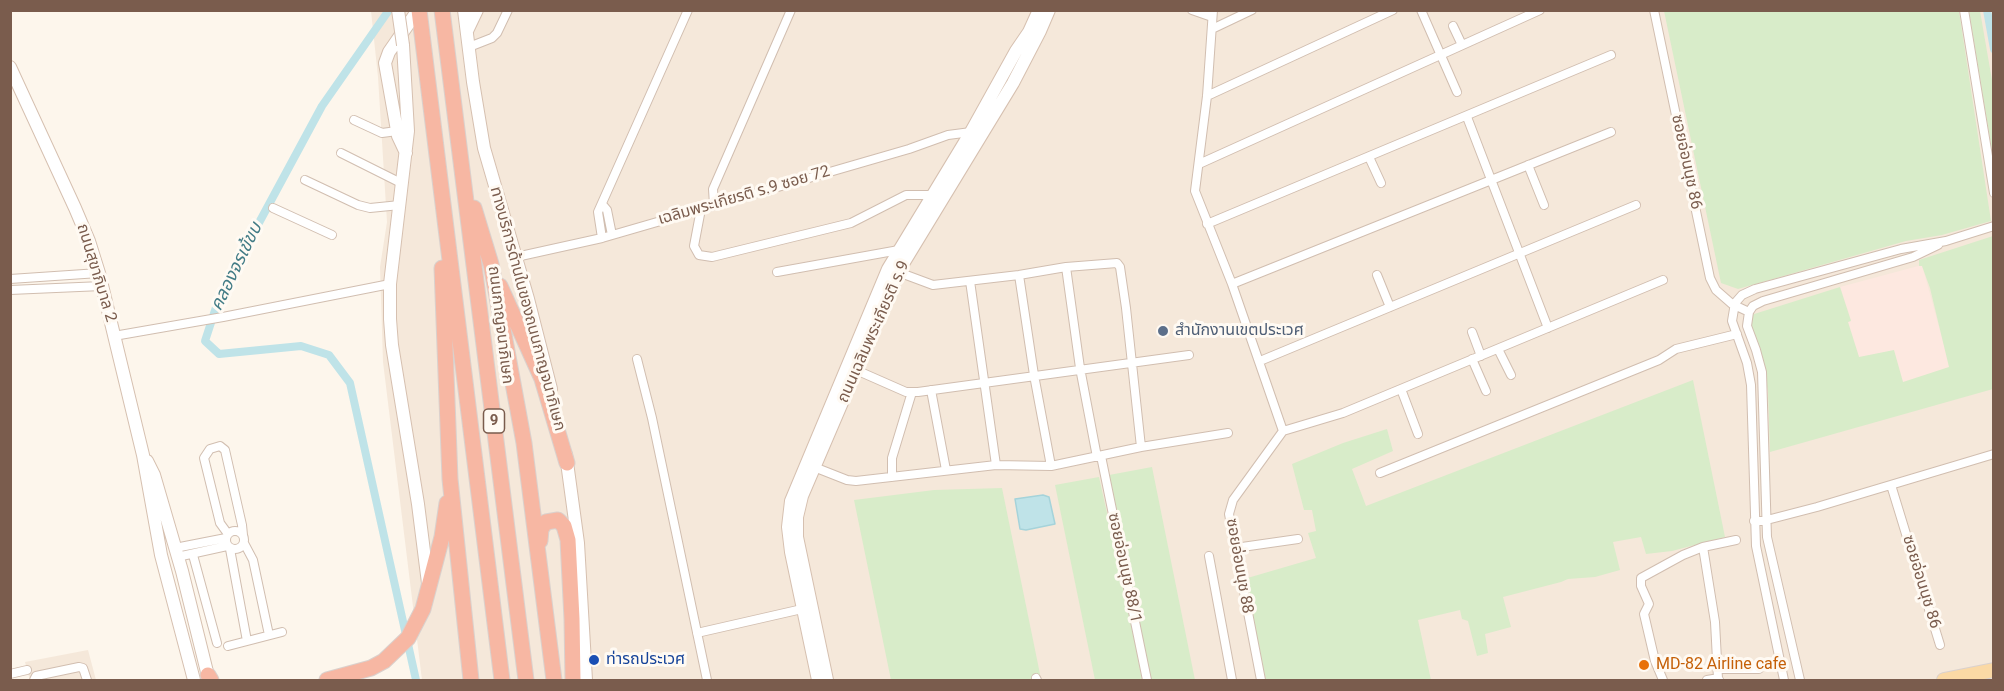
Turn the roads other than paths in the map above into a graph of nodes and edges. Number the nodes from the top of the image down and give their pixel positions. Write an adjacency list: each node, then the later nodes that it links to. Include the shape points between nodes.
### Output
1 (398, 10): 35 (main road, bridge, via 407,91)
2 (442, 10): 37 (highway, ถนนกาญจนาภิเษก / 9)
3 (464, 10): 21 (main road, ทางบริการด้านในของถนนกาญจนาภิเษก)
4 (477, 10): 21 (main road)
5 (508, 10): 23 (street, via 498,33)
6 (688, 10): 47 (street)
7 (791, 10): 48 (street, via 713,189)
8 (1039, 10): 32 (main road, ถนนเฉลิมพระเกียรติ ร.9)
9 (1049, 10): 66 (main road, ถนนเฉลิมพระเกียรติ ร.9, via 1012,83)
10 (1192, 10): 18 (street)
11 (1252, 10): 20 (street)
12 (1393, 10): 28 (street)
13 (1421, 10): 24 (street)
14 (1540, 10): 22 (street)
15 (1654, 10): 77 (street, ซอยอ่อนนุช 86, via 1710,278 1716,290)
16 (1964, 10): 44 (street)
17 (419, 12): 31 (main road, via 386,58); 45 (highway, 9)
18 (1213, 14): 20 (street)
19 (1453, 26): 22 (street)
20 (1212, 29): 28 (street)
21 (467, 31): 23 (main road, ทางบริการด้านในของถนนกาญจนาภิเษก)
22 (1462, 45): 24 (street)
23 (469, 47): 62 (main road, ทางบริการด้านในของถนนกาญจนาภิเษก, via 484,148)
24 (1441, 54): 27 (street); 38 (street)
25 (1611, 56): 29 (street)
26 (10, 67): 67 (main road, ถนนสุขาภิบาล 2, via 79,216)
27 (1457, 92)
28 (1207, 96): 38 (street)
29 (1467, 117): 36 (street); 41 (street)
30 (354, 120): 31 (street, via 381,133)
31 (397, 131): 35 (main road)
32 (971, 132): 46 (main road, ถนนเฉลิมพระเกียรติ ร.9); 48 (street, เฉลิมพระเกียรติ ร.9 ซอย 72, via 948,135)
33 (1611, 132): 39 (street)
34 (341, 153): 43 (street)
35 (407, 154): 43 (main road)
36 (1369, 157): 42 (street); 54 (street)
37 (460, 162): 63 (highway); 148 (highway, ถนนกาญจนาภิเษก / 9)
38 (1199, 164): 54 (street, via 1195,191)
39 (1528, 165): 41 (street); 49 (street)
40 (305, 180): 51 (street, via 358,205)
41 (1490, 180): 61 (street); 74 (street)
42 (1381, 183)
43 (403, 184): 51 (main road)
44 (1994, 193)
45 (442, 194): 113 (highway, via 439,219); 147 (highway, 9)
46 (933, 195): 53 (street, via 906,195 850,223 712,257 699,255 694,246); 60 (main road, ถนนเฉลิมพระเกียรติ ร.9)
47 (602, 204): 57 (street); 58 (street, via 598,212)
48 (714, 205): 53 (street, เฉลิมพระเกียรติ ร.9 ซอย 72)
49 (1544, 205)
50 (1636, 205): 61 (street)
51 (400, 206): 73 (main road)
52 (273, 208): 56 (street)
53 (702, 209): 57 (street, เฉลิมพระเกียรติ ร.9 ซอย 72)
54 (1207, 224): 74 (street)
55 (1994, 226): 59 (street)
56 (332, 235)
57 (612, 235): 58 (street, เฉลิมพระเกียรติ ร.9 ซอย 72)
58 (602, 238): 62 (street, เฉลิมพระเกียรติ ร.9 ซอย 72)
59 (1946, 241): 77 (street, via 1901,249 1755,289 1742,295); 79 (street, via 1913,257 1763,301)
60 (899, 250): 65 (street); 128 (main road, ถนนเฉลิมพระเกียรติ ร.9, via 863,326 791,501 789,533)
61 (1520, 253): 78 (street); 80 (street)
62 (516, 257): 106 (main road, ทางบริการด้านในของถนนกาญจนาภิเษก)
63 (491, 264): 106 (highway, via 542,379); 127 (highway, via 525,453)
64 (1066, 267): 68 (street); 89 (street, via 1114,262 1119,265); 90 (street, ซอยอ่อนนุช 88/1)
65 (777, 272)
66 (898, 272): 72 (street, via 933,285); 91 (main road, ถนนเฉลิมพระเกียรติ ร.9)
67 (99, 273): 70 (street); 75 (main road, ถนนสุขาภิบาล 2)
68 (1019, 275): 72 (street); 92 (street)
69 (1377, 275): 78 (street)
70 (10, 279)
71 (1663, 280): 80 (street)
72 (970, 281): 94 (street)
73 (390, 284): 83 (street); 126 (main road, via 392,345)
74 (1233, 284): 88 (street)
75 (102, 286): 76 (street); 83 (main road, ถนนสุขาภิบาล 2)
76 (10, 290)
77 (1734, 305): 79 (street, ซอยอ่อนนุช 86); 82 (street, via 1732,321)
78 (1390, 307): 88 (street)
79 (1749, 312): 116 (street, via 1747,326 1761,372)
80 (1548, 328): 84 (street)
81 (1472, 332): 86 (street)
82 (1737, 334): 111 (street, via 1676,349 1659,360); 115 (street, via 1751,385)
83 (114, 336): 104 (main road, ถนนสุขาภิบาล 2)
84 (1498, 349): 86 (street); 93 (street)
85 (1189, 355): 89 (street)
86 (1477, 357): 95 (street); 97 (street)
87 (637, 359): 130 (street)
88 (1260, 361): 99 (street)
89 (1131, 362): 90 (street); 102 (street)
90 (1080, 369): 92 (street); 105 (street, ซอยอ่อนนุช 88/1)
91 (856, 370): 98 (street); 109 (main road, ถนนเฉลิมพระเกียรติ ร.9)
92 (1034, 375): 94 (street); 108 (street)
93 (1511, 375)
94 (983, 383): 96 (street); 107 (street)
95 (1401, 389): 99 (street, via 1343,413); 101 (street)
96 (932, 390): 98 (street); 110 (street)
97 (1486, 391)
98 (912, 392): 112 (street, via 892,458)
99 (1283, 431): 122 (street, ซอยอ่อนนุช 88, via 1230,506)
100 (1228, 433): 102 (street)
101 (1418, 434)
102 (1142, 447): 105 (street)
103 (1994, 454): 114 (street)
104 (143, 455): 123 (main road, ถนนสุขาภิบาล 2, via 154,475); 141 (main road, ถนนสุขาภิบาล 2, via 161,555)
105 (1099, 456): 108 (street); 155 (street, ซอยอ่อนนุช 88/1)
106 (567, 463): 151 (main road, ทางบริการด้านในของถนนกาญจนาภิเษก, via 578,543)
107 (996, 465): 108 (street); 110 (street)
108 (1051, 466)
109 (814, 467): 112 (street, via 847,480); 154 (main road, ถนนเฉลิมพระเกียรติ ร.9, via 802,496 796,529)
110 (946, 470): 112 (street)
111 (1380, 473)
112 (892, 477)
113 (450, 479): 126 (highway, via 442,537); 146 (highway)
114 (1891, 485): 116 (street); 135 (street, ซอยอ่อนนุช 86)
115 (1754, 521): 116 (street); 160 (street)
116 (1766, 521): 161 (street)
117 (243, 539): 120 (street, via 239,549); 120 (street, via 235,531); 120 (street, via 225,450 219,446 210,449 204,458); 131 (street, via 253,560)
118 (1298, 539): 122 (street)
119 (1736, 540): 121 (street)
120 (228, 542): 123 (street); 124 (street); 132 (street)
121 (1703, 547): 136 (street); 158 (street, via 1641,578 1649,604 1644,614)
122 (1235, 548): 157 (street, ซอยอ่อนนุช 88)
123 (176, 553): 124 (street); 141 (main road, ถนนสุขาภิบาล 2)
124 (193, 555): 133 (street)
125 (1209, 556): 156 (street)
126 (429, 588): 145 (highway, via 408,638 384,661)
127 (543, 588): 149 (highway); 150 (highway, via 541,529 546,522 558,520 568,540)
128 (802, 609): 130 (street); 153 (main road, ถนนเฉลิมพระเกียรติ ร.9)
129 (282, 632): 131 (street)
130 (697, 633): 152 (street)
131 (269, 635): 132 (street)
132 (247, 640): 134 (street)
133 (217, 643)
134 (228, 645)
135 (1940, 645)
136 (1719, 669): 137 (street); 142 (street)
137 (1759, 669)
138 (27, 670): 140 (street)
139 (1994, 670): 162 (main road)
140 (10, 674)
141 (206, 679)
142 (1719, 680): 159 (street)
143 (34, 681): 144 (street, via 36,676 79,667)
144 (87, 681)
145 (327, 681)
146 (471, 681)
147 (502, 681)
148 (526, 681)
149 (554, 681)
150 (573, 681)
151 (586, 681)
152 (707, 681)
153 (818, 681)
154 (827, 681)
155 (1147, 681)
156 (1232, 681)
157 (1261, 681)
158 (1664, 681)
159 (1707, 681)
160 (1784, 681)
161 (1800, 681)
162 (1944, 681)

